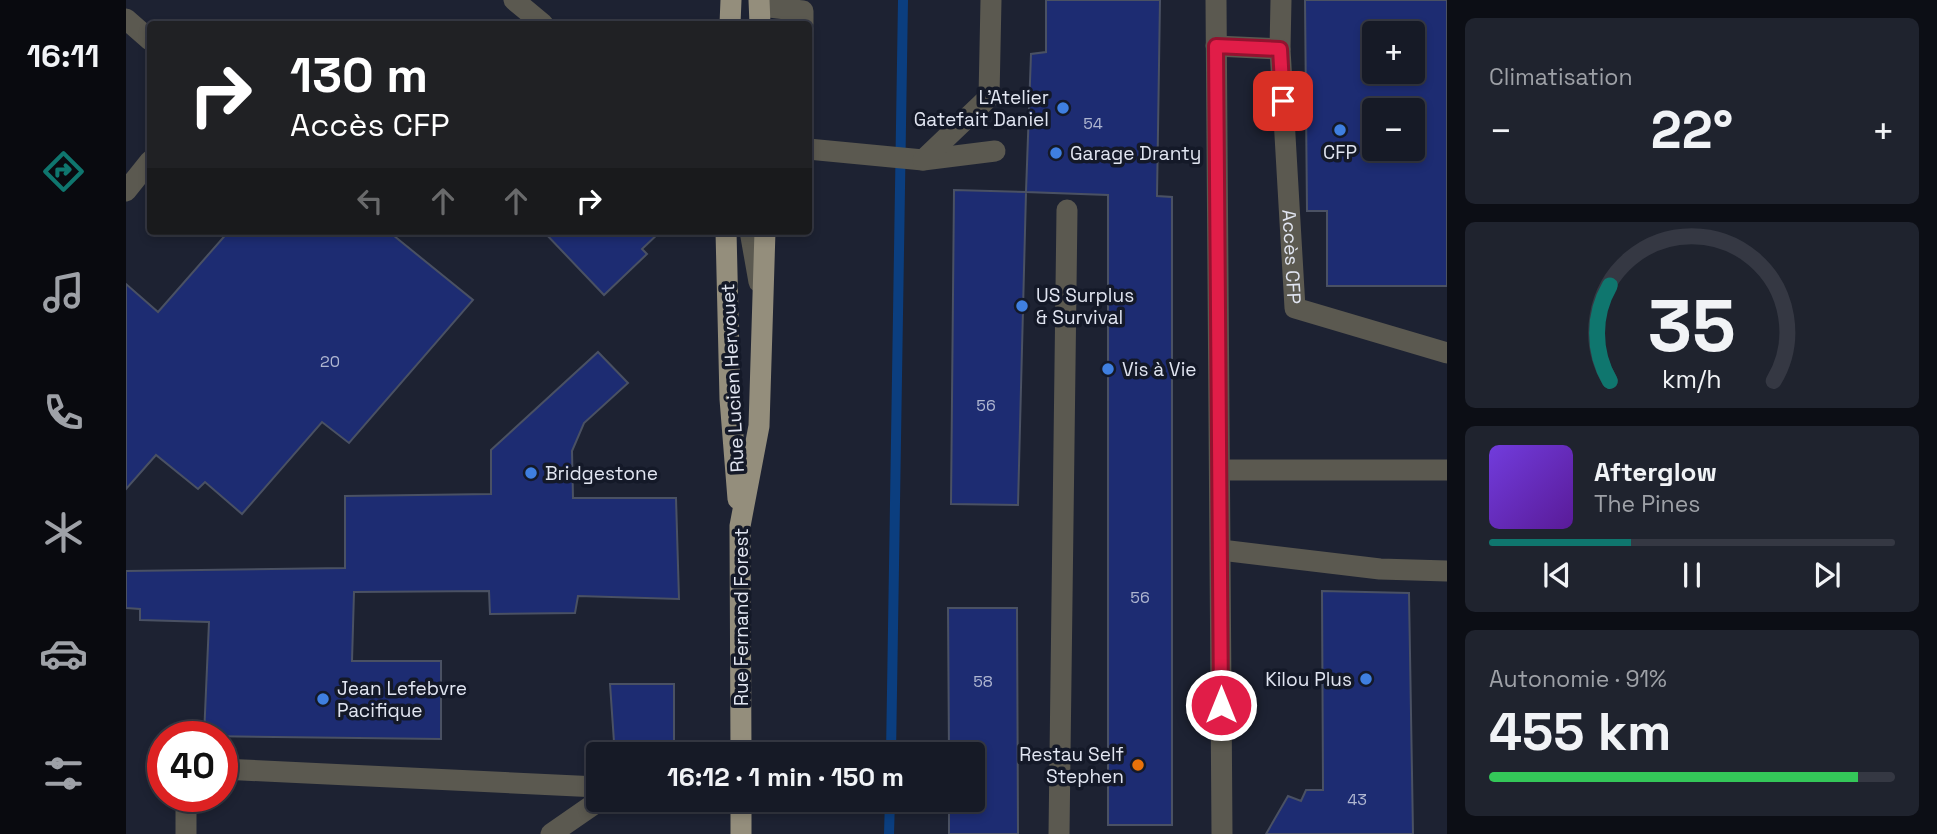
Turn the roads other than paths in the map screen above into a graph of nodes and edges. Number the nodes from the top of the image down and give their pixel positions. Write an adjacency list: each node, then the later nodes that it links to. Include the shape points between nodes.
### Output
1 (514, 0): 8 (street)
2 (731, 0): 9 (main road)
3 (991, 0): 16 (street, via 989,97)
4 (1216, 0): 12 (street)
5 (1281, 0): 13 (street, Accès CFP)
6 (760, 10): 10 (street, via 803,11)
7 (126, 19): 11 (street)
8 (538, 21)
9 (730, 21)
10 (803, 21)
11 (147, 37)
12 (1216, 46): 13 (street); 25 (street)
13 (1280, 49): 24 (street, Accès CFP, via 1295,308)
14 (812, 149): 16 (street)
15 (995, 151): 16 (street)
16 (923, 160)
17 (147, 165): 18 (street)
18 (126, 191)
19 (1067, 210): 39 (street)
20 (726, 235): 27 (main road, Rue Lucien Hervouet, via 730,399)
21 (751, 235): 23 (street, Rue Fernand Forest)
22 (765, 235): 23 (main road, Rue Lucien Hervouet)
23 (764, 315): 27 (main road, Rue Fernand Forest, via 759,426)
24 (1447, 353)
25 (1221, 470): 26 (street); 28 (street)
26 (1447, 470)
27 (740, 526): 30 (main road, Rue Fernand Forest)
28 (1221, 550): 29 (street, via 1380,569); 40 (street)
29 (1447, 570)
30 (741, 742)
31 (238, 770): 32 (street)
32 (586, 786)
33 (586, 810): 37 (street)
34 (186, 812): 36 (street)
35 (741, 812): 38 (main road)
36 (186, 834)
37 (551, 834)
38 (741, 834)
39 (1059, 834)
40 (1222, 834)

